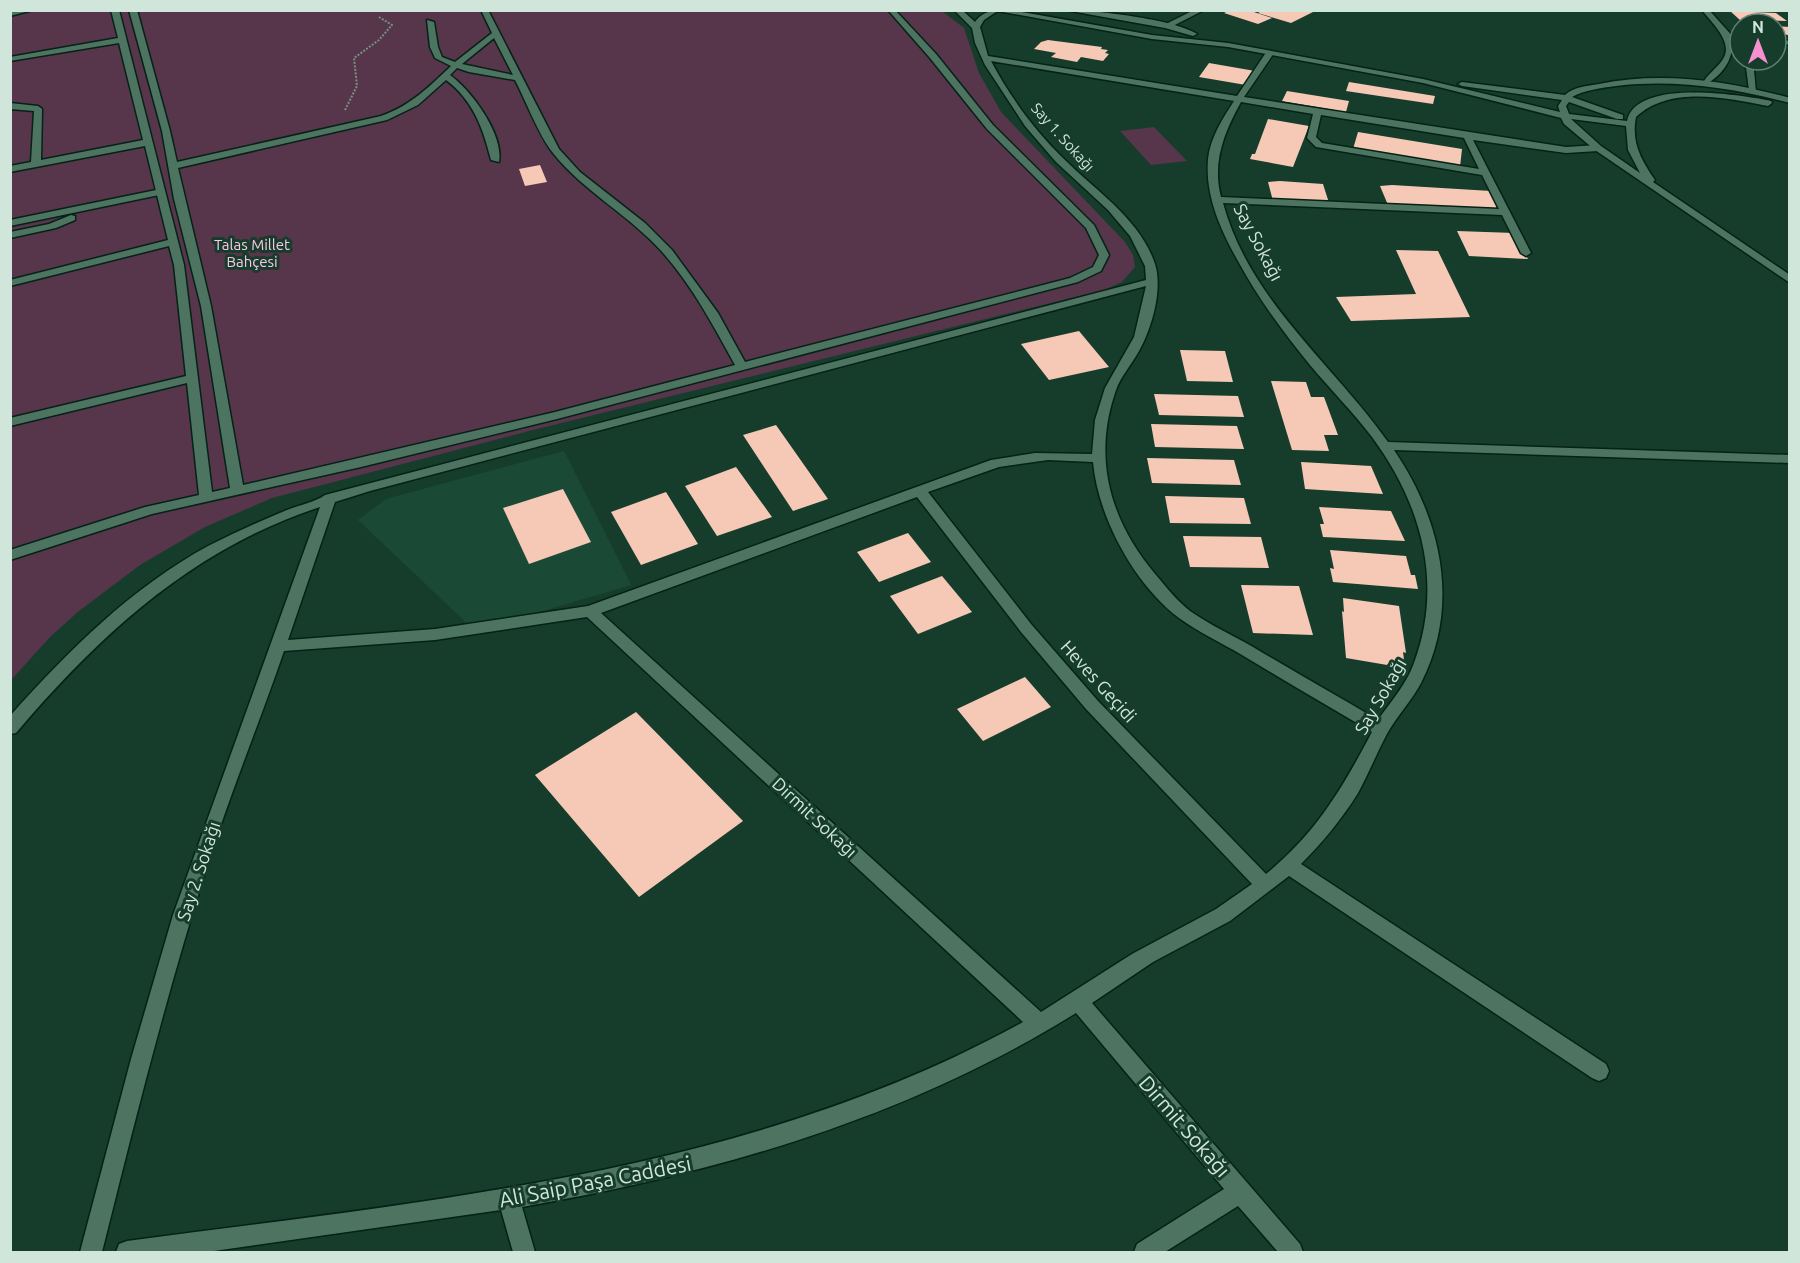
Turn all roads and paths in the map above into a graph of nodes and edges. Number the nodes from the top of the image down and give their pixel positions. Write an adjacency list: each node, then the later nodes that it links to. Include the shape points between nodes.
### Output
1 (30, 10): 11 (street)
2 (115, 10): 19 (street)
3 (133, 10): 47 (street)
4 (484, 10): 16 (street)
5 (891, 10): 63 (street, via 990,127 1090,227 1103,250 1103,260 1090,273 1074,280)
6 (957, 10): 15 (street)
7 (1068, 10): 14 (street)
8 (1201, 10): 14 (street)
9 (1704, 10): 17 (street)
10 (996, 11): 15 (street, via 981,19); 20 (street, via 1152,37)
11 (10, 14)
12 (379, 17): 41 (path, via 392,25 376,45 354,58 356,91)
13 (430, 22): 24 (street, via 439,57)
14 (1166, 26): 20 (street)
15 (976, 27): 22 (street, Say 1. Sokağı)
16 (496, 33): 24 (street); 27 (street)
17 (1724, 33): 18 (street); 29 (street, via 1730,55)
18 (1728, 35)
19 (122, 40): 23 (street); 43 (street)
20 (1228, 45): 21 (street)
21 (1270, 53): 28 (street); 34 (street, Say Sokağı)
22 (985, 58): 34 (street); 61 (street, Say 1. Sokağı, via 1042,141 1134,234 1147,257)
23 (10, 59)
24 (456, 66): 26 (street); 27 (street)
25 (1751, 72): 30 (street)
26 (446, 76): 41 (street, via 403,112); 45 (street, via 465,89 486,122)
27 (518, 78): 63 (street, via 555,150 577,174 668,252 712,313)
28 (1423, 81): 32 (street); 39 (street)
29 (1708, 81): 30 (street); 31 (street); 32 (street, via 1671,79 1588,88)
30 (1753, 90): 33 (street); 35 (street)
31 (1721, 97): 33 (street); 40 (street, via 1657,99 1641,106)
32 (1565, 98): 39 (street); 40 (street)
33 (1739, 99): 37 (street)
34 (1238, 100): 38 (street); 52 (street, Say Sokağı, via 1215,149 1212,176)
35 (1790, 101)
36 (10, 106): 46 (street, via 38,109)
37 (1790, 107)
38 (1317, 113): 42 (street); 49 (street, via 1311,138 1319,145)
39 (1564, 117): 40 (street); 44 (street)
40 (1630, 122): 51 (street, via 1630,146 1653,184)
41 (330, 130): 47 (street)
42 (1467, 136): 44 (street, via 1566,150); 49 (street)
43 (149, 142): 46 (street); 50 (street)
44 (1598, 148): 51 (street)
45 (496, 160)
46 (36, 164): 48 (street)
47 (173, 166): 70 (street, via 206,306)
48 (10, 170)
49 (1486, 173): 54 (street)
50 (161, 189): 53 (street); 55 (street); 58 (street)
51 (1665, 194): 60 (street)
52 (1216, 200): 54 (street); 66 (street, Say Sokağı, via 1238,249 1273,307)
53 (85, 208): 56 (street); 57 (street, via 60,223)
54 (1506, 212): 59 (street)
55 (10, 215)
56 (10, 224)
57 (10, 234)
58 (173, 242): 62 (street); 64 (street)
59 (1526, 253)
60 (1790, 280)
61 (1153, 281): 67 (street, via 1139,338 1111,387 1105,406); 71 (street)
62 (10, 283)
63 (742, 367): 70 (street)
64 (192, 378): 65 (street); 72 (street)
65 (10, 422)
66 (1385, 446): 68 (street); 77 (street, Say Sokağı, via 1412,493 1429,539 1435,605 1427,647 1414,681)
67 (1099, 459): 69 (street, via 1056,455 1015,458); 77 (street, via 1103,491 1117,531 1139,566 1167,598 1184,614)
68 (1790, 459)
69 (920, 490): 74 (street); 79 (street, Heves Geçidi, via 1026,628 1085,696)
70 (237, 491): 72 (street)
71 (330, 498): 75 (street, Say 2. Sokağı); 76 (street, via 236,536 165,579 94,637)
72 (206, 499): 73 (street, via 150,510)
73 (10, 555)
74 (591, 611): 75 (street, via 416,639); 81 (street, Dirmit Sokağı)
75 (279, 646): 85 (street, Say 2. Sokağı, via 191,889 127,1107)
76 (10, 728)
77 (1380, 729): 78 (street, Say Sokağı, via 1348,795)
78 (1287, 865): 79 (street, Say Sokağı); 82 (street)
79 (1265, 885): 80 (street, Say Sokağı, via 1230,911 1147,955)
80 (1078, 1001): 81 (street, Say Sokağı); 83 (street, Dirmit Sokağı)
81 (1039, 1024): 84 (street, Ali Saip Paşa Caddesi, via 958,1067 797,1132 608,1183)
82 (1599, 1071)
83 (1241, 1191): 88 (street); 89 (street, Dirmit Sokağı)
84 (509, 1199): 86 (street, Ali Saip Paşa Caddesi); 87 (street)
85 (90, 1252)
86 (127, 1252)
87 (525, 1252)
88 (1145, 1252)
89 (1292, 1252)

